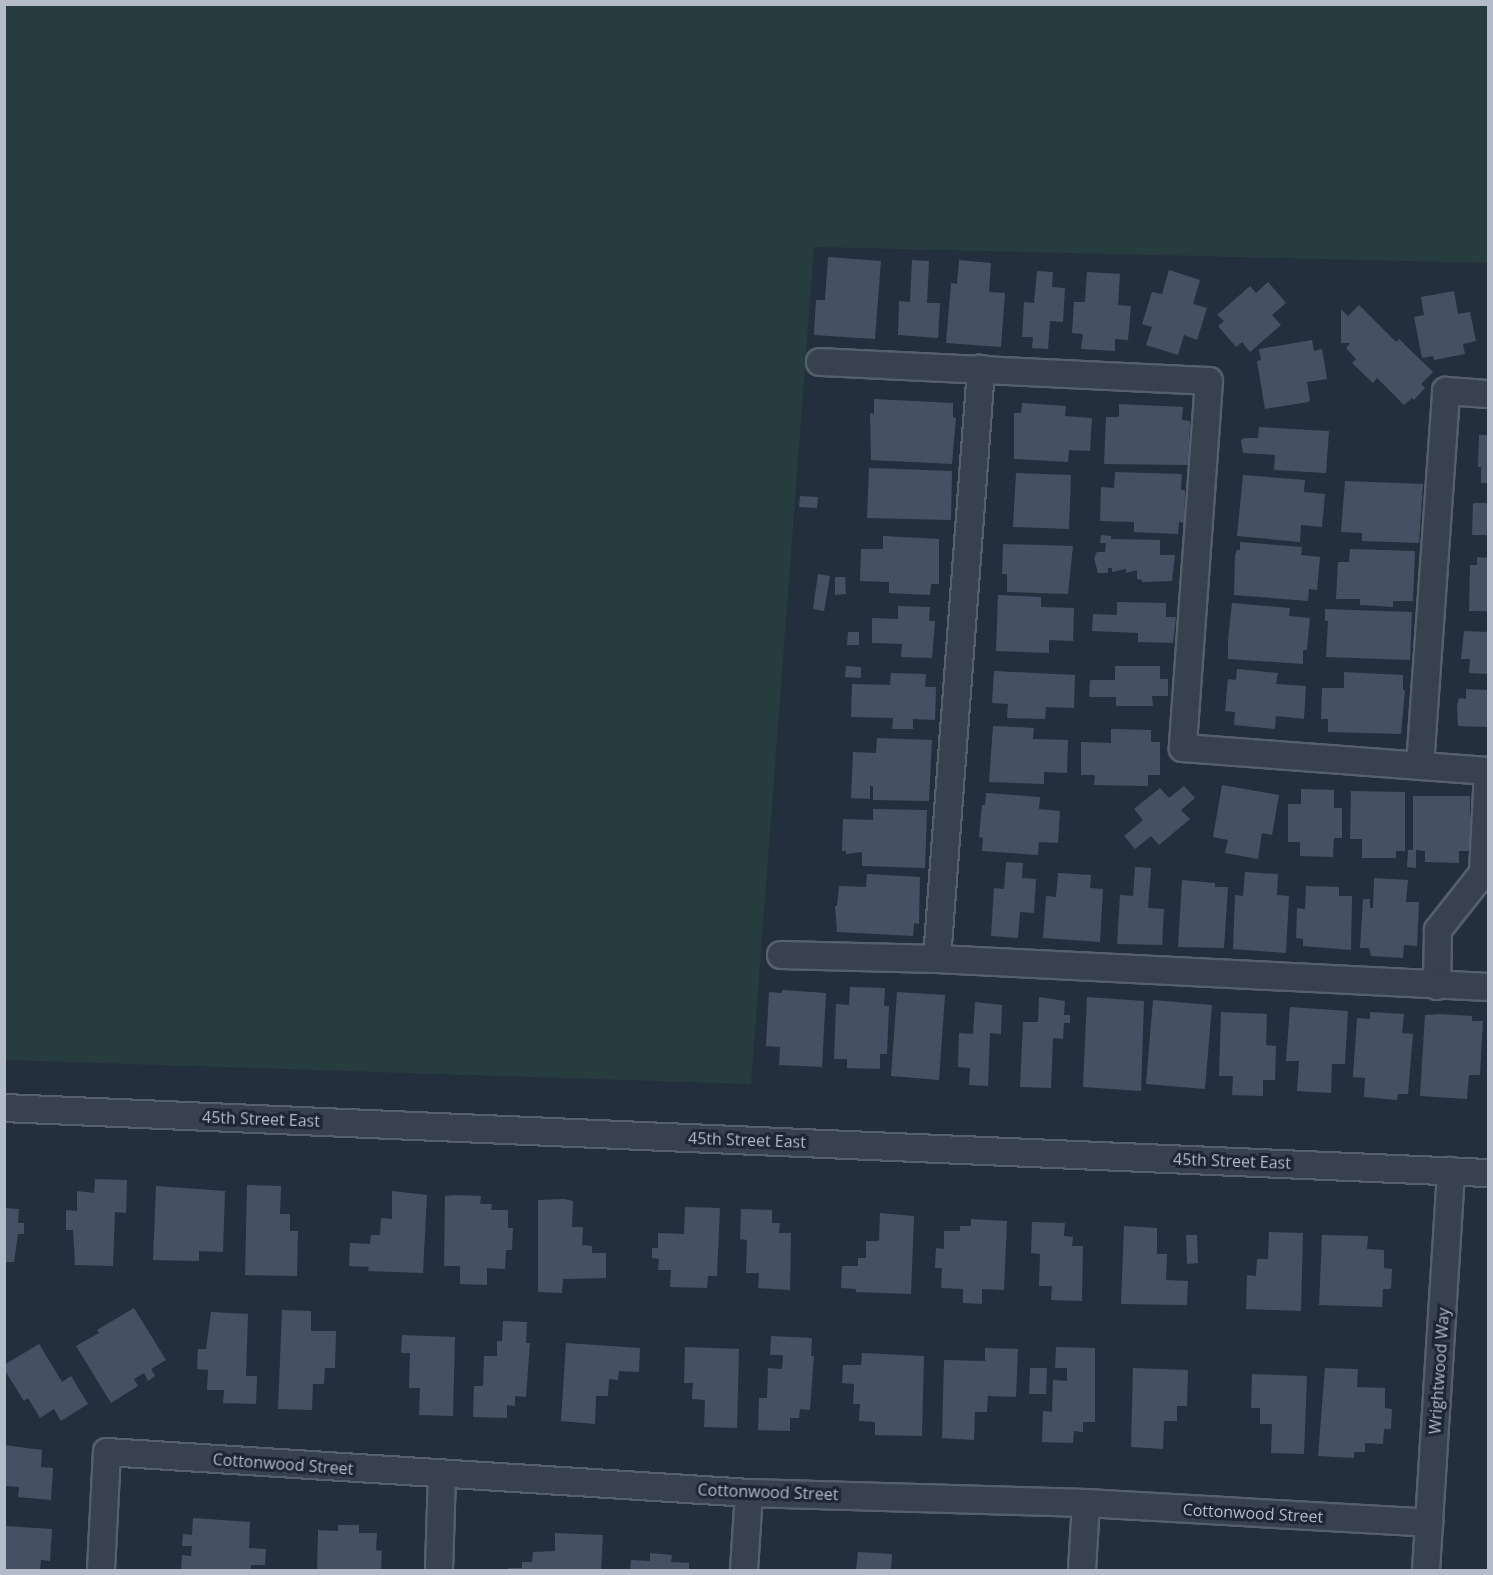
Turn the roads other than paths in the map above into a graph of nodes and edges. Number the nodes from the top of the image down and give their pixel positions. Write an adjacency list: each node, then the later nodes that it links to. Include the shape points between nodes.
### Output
1 (820, 362): 2 (street)
2 (981, 369): 4 (street, via 1209,381 1183,748); 6 (street)
3 (1488, 394): 4 (street, via 1446,391)
4 (1420, 766): 7 (street, via 1488,771 1483,873 1438,930)
5 (781, 955): 6 (street)
6 (937, 959): 7 (street)
7 (1437, 986): 8 (street)
8 (1488, 987)
9 (4, 1108): 10 (street, 45th Street East)
10 (1451, 1171): 11 (street, 45th Street East); 15 (street, Wrightwood Way)
11 (1488, 1173)
12 (442, 1475): 13 (street, Cottonwood Street); 16 (street, Cottonwood Street, via 107,1452); 17 (street)
13 (749, 1493): 14 (street, Cottonwood Street); 18 (street)
14 (1086, 1503): 15 (street, Cottonwood Street); 19 (street)
15 (1429, 1522): 20 (street, Wrightwood Way)
16 (101, 1570)
17 (439, 1570)
18 (744, 1570)
19 (1082, 1570)
20 (1426, 1570)

